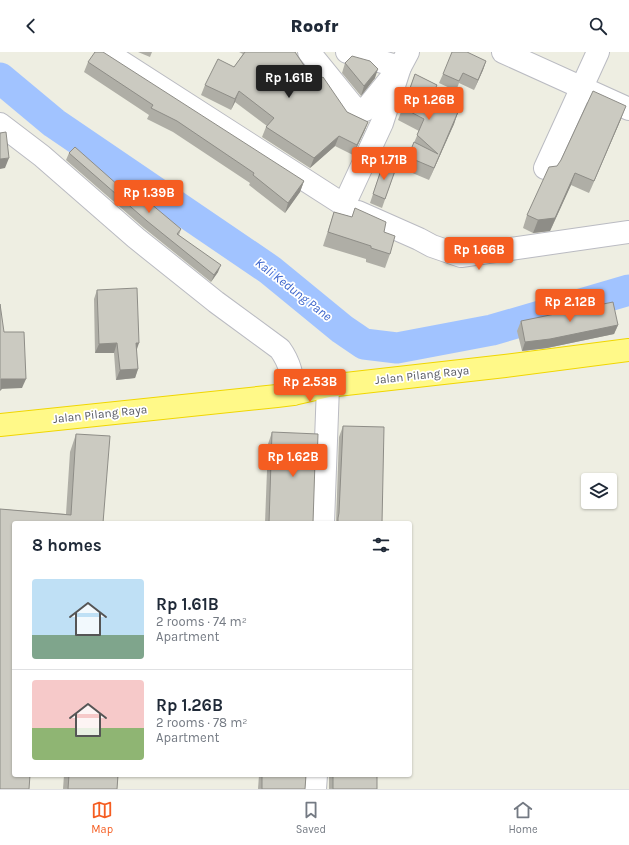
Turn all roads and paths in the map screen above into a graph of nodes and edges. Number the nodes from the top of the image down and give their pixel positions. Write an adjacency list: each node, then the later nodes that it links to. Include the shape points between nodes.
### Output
1 (106, 52): 11 (street)
2 (309, 52): 6 (street, via 352,105 362,110 365,110)
3 (347, 52): 6 (street)
4 (502, 52): 7 (street)
5 (598, 52): 7 (street)
6 (404, 59): 11 (street, via 382,123)
7 (581, 87): 8 (street); 10 (street)
8 (629, 109)
9 (0, 124): 15 (street, via 42,156 136,238 280,349 290,367)
10 (545, 168)
11 (344, 205): 12 (street, via 432,246 461,256)
12 (629, 232)
13 (629, 350): 14 (highway, Jalan Pilang Raya)
14 (328, 386): 15 (highway, Jalan Pilang Raya); 17 (street)
15 (293, 394): 16 (highway, Jalan Pilang Raya)
16 (0, 425)
17 (323, 521)
18 (316, 777): 19 (street)
19 (315, 789)

